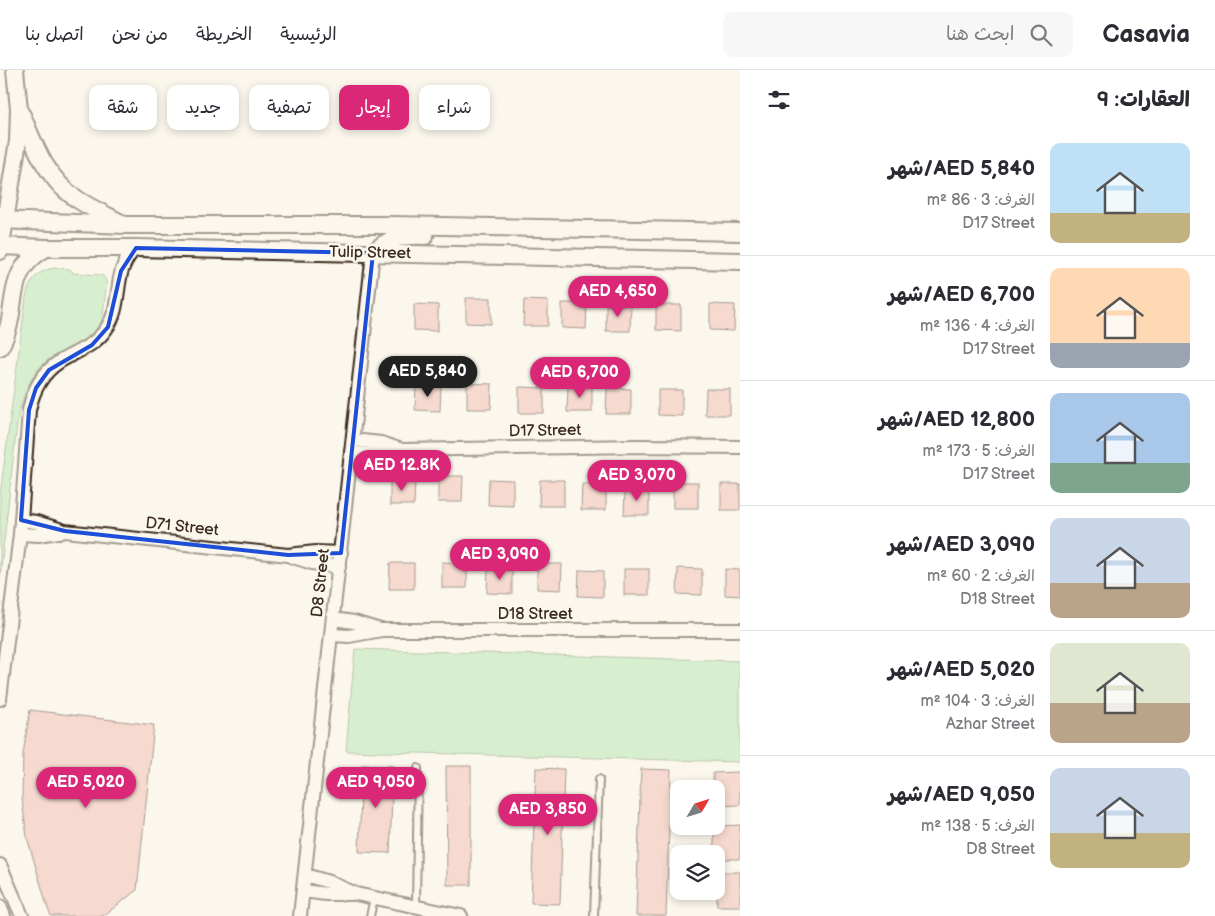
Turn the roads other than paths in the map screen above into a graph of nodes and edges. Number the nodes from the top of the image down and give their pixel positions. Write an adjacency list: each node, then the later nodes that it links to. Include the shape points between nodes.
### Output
1 (15, 70): 2 (street)
2 (19, 109): 3 (street, via 18,141); 4 (street, via 37,152 55,179 78,200)
3 (3, 220): 4 (street, Tulip Street); 7 (street)
4 (126, 225): 5 (street, Tulip Street)
5 (485, 227): 6 (street, Tulip Street); 11 (street, via 465,237 401,236 386,242)
6 (740, 232)
7 (0, 246): 8 (street, Tulip Street); 10 (street)
8 (46, 248): 9 (street, Tulip Street); 13 (street, via 30,260 17,278 9,326)
9 (136, 248): 11 (street, Tulip Street); 16 (street, via 121,271 108,327 92,345 58,362 36,388 29,410)
10 (0, 251)
11 (373, 253): 12 (street, Tulip Street); 14 (street, D8 Street)
12 (740, 261)
13 (0, 347)
14 (352, 447): 15 (street, D17 Street, via 381,443 402,450); 19 (street, D8 Street)
15 (740, 447)
16 (21, 520): 17 (street); 18 (street)
17 (65, 531): 18 (street, D71 Street); 20 (street, D71 Street)
18 (20, 534): 26 (street)
19 (341, 553): 20 (street, D71 Street); 21 (street, D8 Street)
20 (288, 555): 21 (street)
21 (339, 567): 22 (street, D8 Street)
22 (333, 619): 23 (street); 25 (street, D8 Street)
23 (382, 630): 24 (street, D18 Street); 25 (street, D18 Street, via 354,636)
24 (740, 630)
25 (332, 635): 30 (street, D8 Street)
26 (0, 699)
27 (418, 768): 35 (lane)
28 (598, 779): 41 (lane)
29 (0, 865): 37 (street)
30 (305, 875): 31 (street, D8 Street); 32 (street)
31 (303, 892): 32 (street); 38 (street, D8 Street)
32 (356, 894): 33 (street)
33 (374, 898): 35 (street); 39 (lane)
34 (0, 906): 36 (street)
35 (416, 906): 40 (street)
36 (4, 916)
37 (22, 916)
38 (300, 916)
39 (370, 916)
40 (461, 916)
41 (594, 916)

